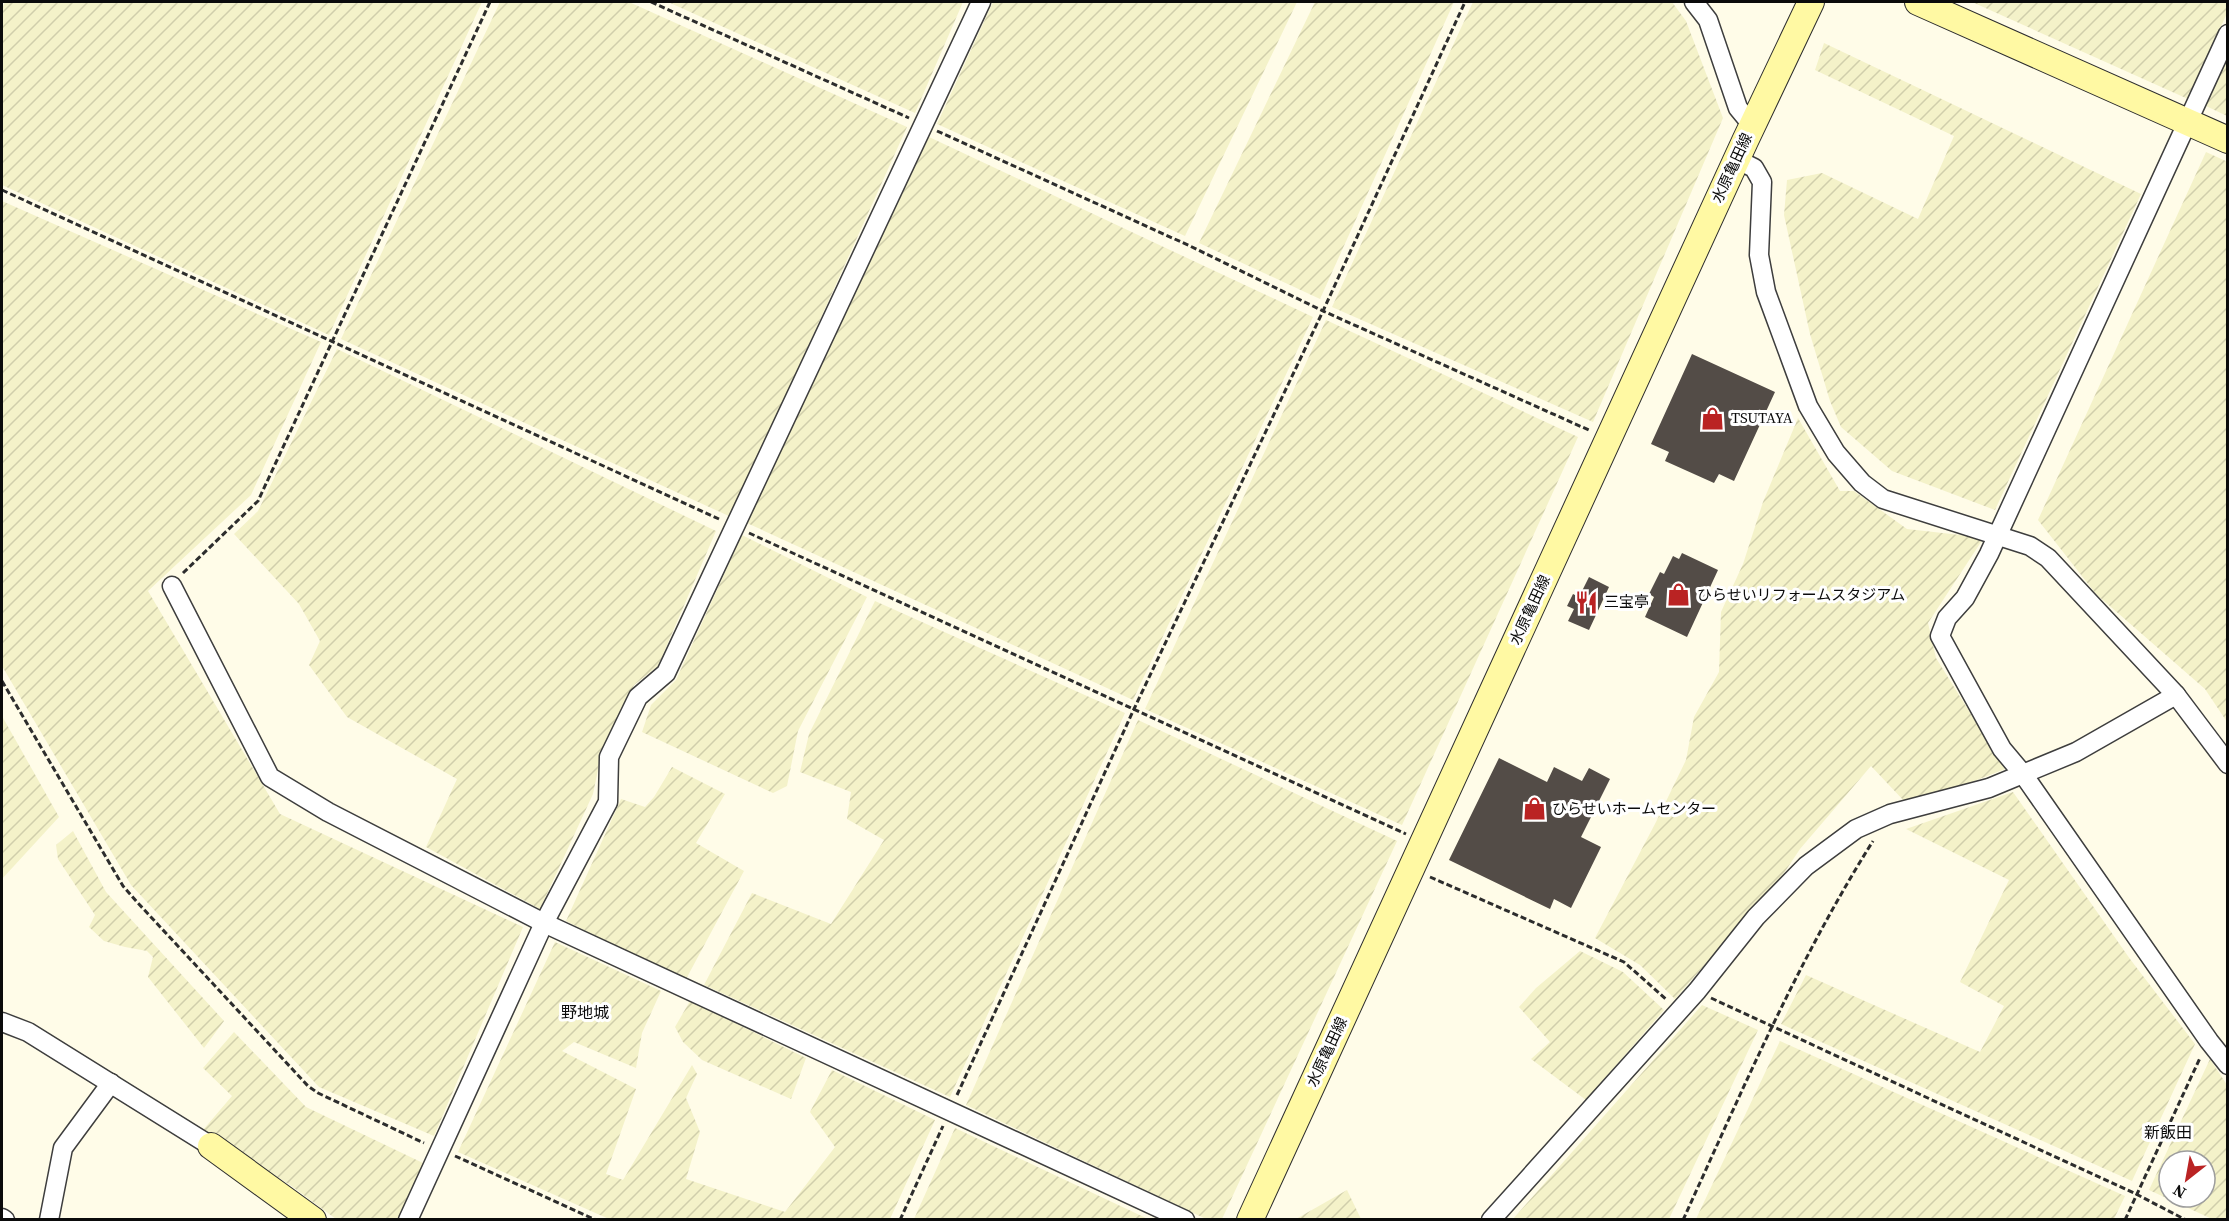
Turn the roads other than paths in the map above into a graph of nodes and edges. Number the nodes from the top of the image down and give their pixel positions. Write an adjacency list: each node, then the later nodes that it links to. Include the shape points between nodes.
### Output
1 (981, 2): 15 (street, via 666,673 638,697 609,757 608,802)
2 (1694, 2): 7 (street, via 1708,20 1738,108)
3 (1812, 2): 7 (main road, 水原亀田線)
4 (1918, 2): 6 (main road)
5 (2228, 34): 6 (street)
6 (2187, 121): 8 (main road); 10 (street)
7 (1752, 125): 9 (main road, 水原亀田線)
8 (2228, 140)
9 (1737, 159): 10 (street, via 1754,168 1762,182 1759,255 1766,292 1808,406 1836,453 1862,483 1883,499); 24 (main road, 水原亀田線)
10 (1998, 535): 12 (street, via 2030,546 2048,558); 14 (street, via 1940,636 2002,749)
11 (172, 586): 15 (street, via 270,777 328,812)
12 (2175, 695): 13 (street); 14 (street, via 2076,752)
13 (2228, 764)
14 (2023, 774): 17 (street); 25 (street, via 1989,788 1890,814 1856,829 1806,866 1756,917 1697,991)
15 (544, 923): 22 (street); 23 (street)
16 (2, 1022): 18 (street, via 28,1032)
17 (2228, 1065)
18 (111, 1083): 19 (street); 20 (street, via 63,1148)
19 (211, 1146): 21 (main road)
20 (49, 1220)
21 (313, 1220)
22 (408, 1220)
23 (1185, 1220)
24 (1250, 1220)
25 (1491, 1220)

